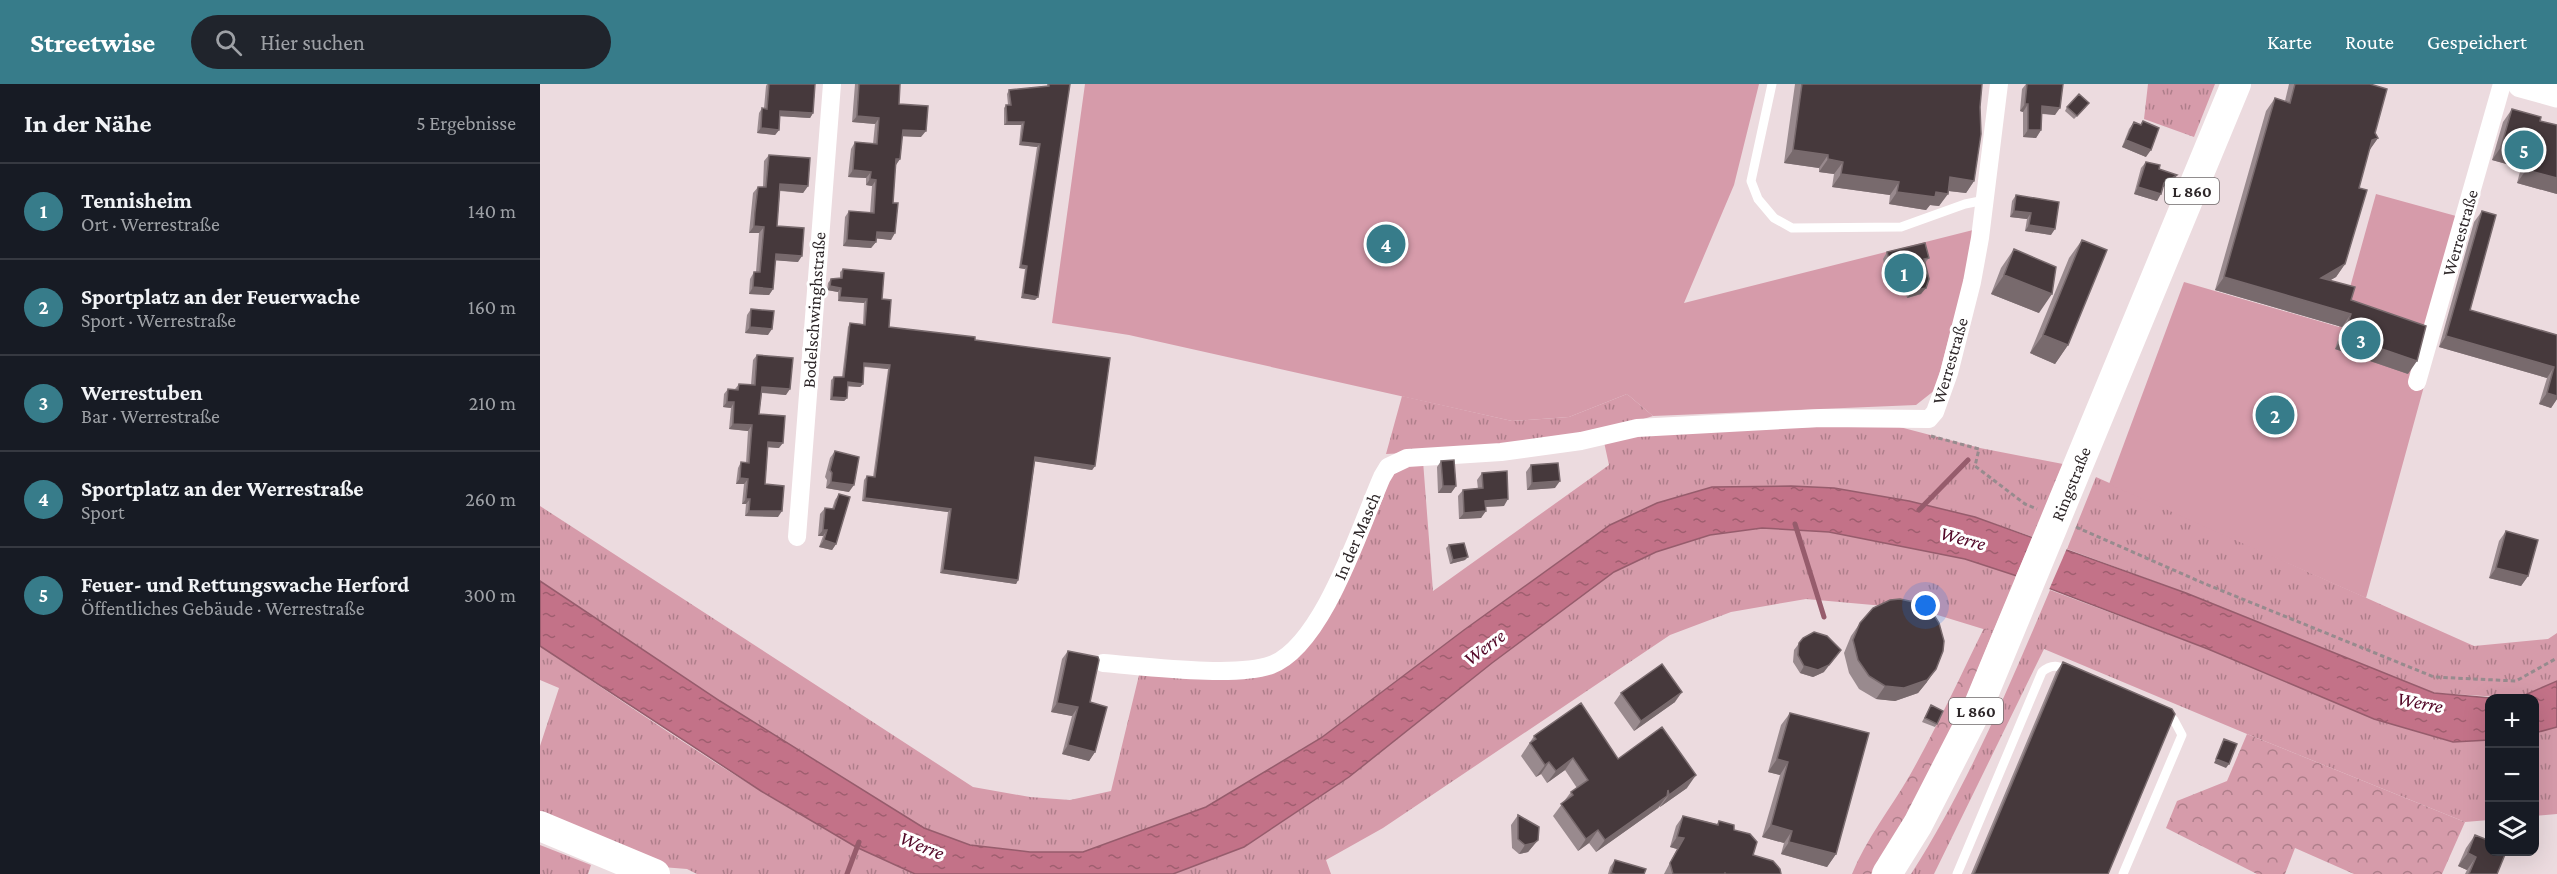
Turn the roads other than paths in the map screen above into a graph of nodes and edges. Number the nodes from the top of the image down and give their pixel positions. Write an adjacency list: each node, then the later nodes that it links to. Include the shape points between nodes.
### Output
1 (832, 84): 11 (street, Bodelschwinghstraße)
2 (1772, 84): 8 (lane, via 1751,181 1758,199 1774,218 1792,228 1901,227)
3 (1999, 84): 8 (street, Werrestraße)
4 (2236, 84): 17 (main road, Ringstraße / L 860, via 1978,708 1918,824)
5 (2502, 84): 9 (street, Werrestraße)
6 (2521, 84): 7 (main road)
7 (2557, 94)
8 (1985, 200): 10 (street, Werrestraße, via 1972,282 1952,362 1929,419 1821,418)
9 (2417, 382)
10 (1637, 428): 12 (street, In der Masch, via 1570,443 1395,462 1382,477 1314,628 1289,656 1270,666 1210,670)
11 (797, 537)
12 (1103, 663)
13 (2083, 676): 18 (lane, via 2056,665 2042,672)
14 (2159, 709): 19 (lane, via 2170,714 2182,735)
15 (540, 826): 16 (main road)
16 (655, 874)
17 (1887, 874)
18 (1957, 874)
19 (2123, 874)

